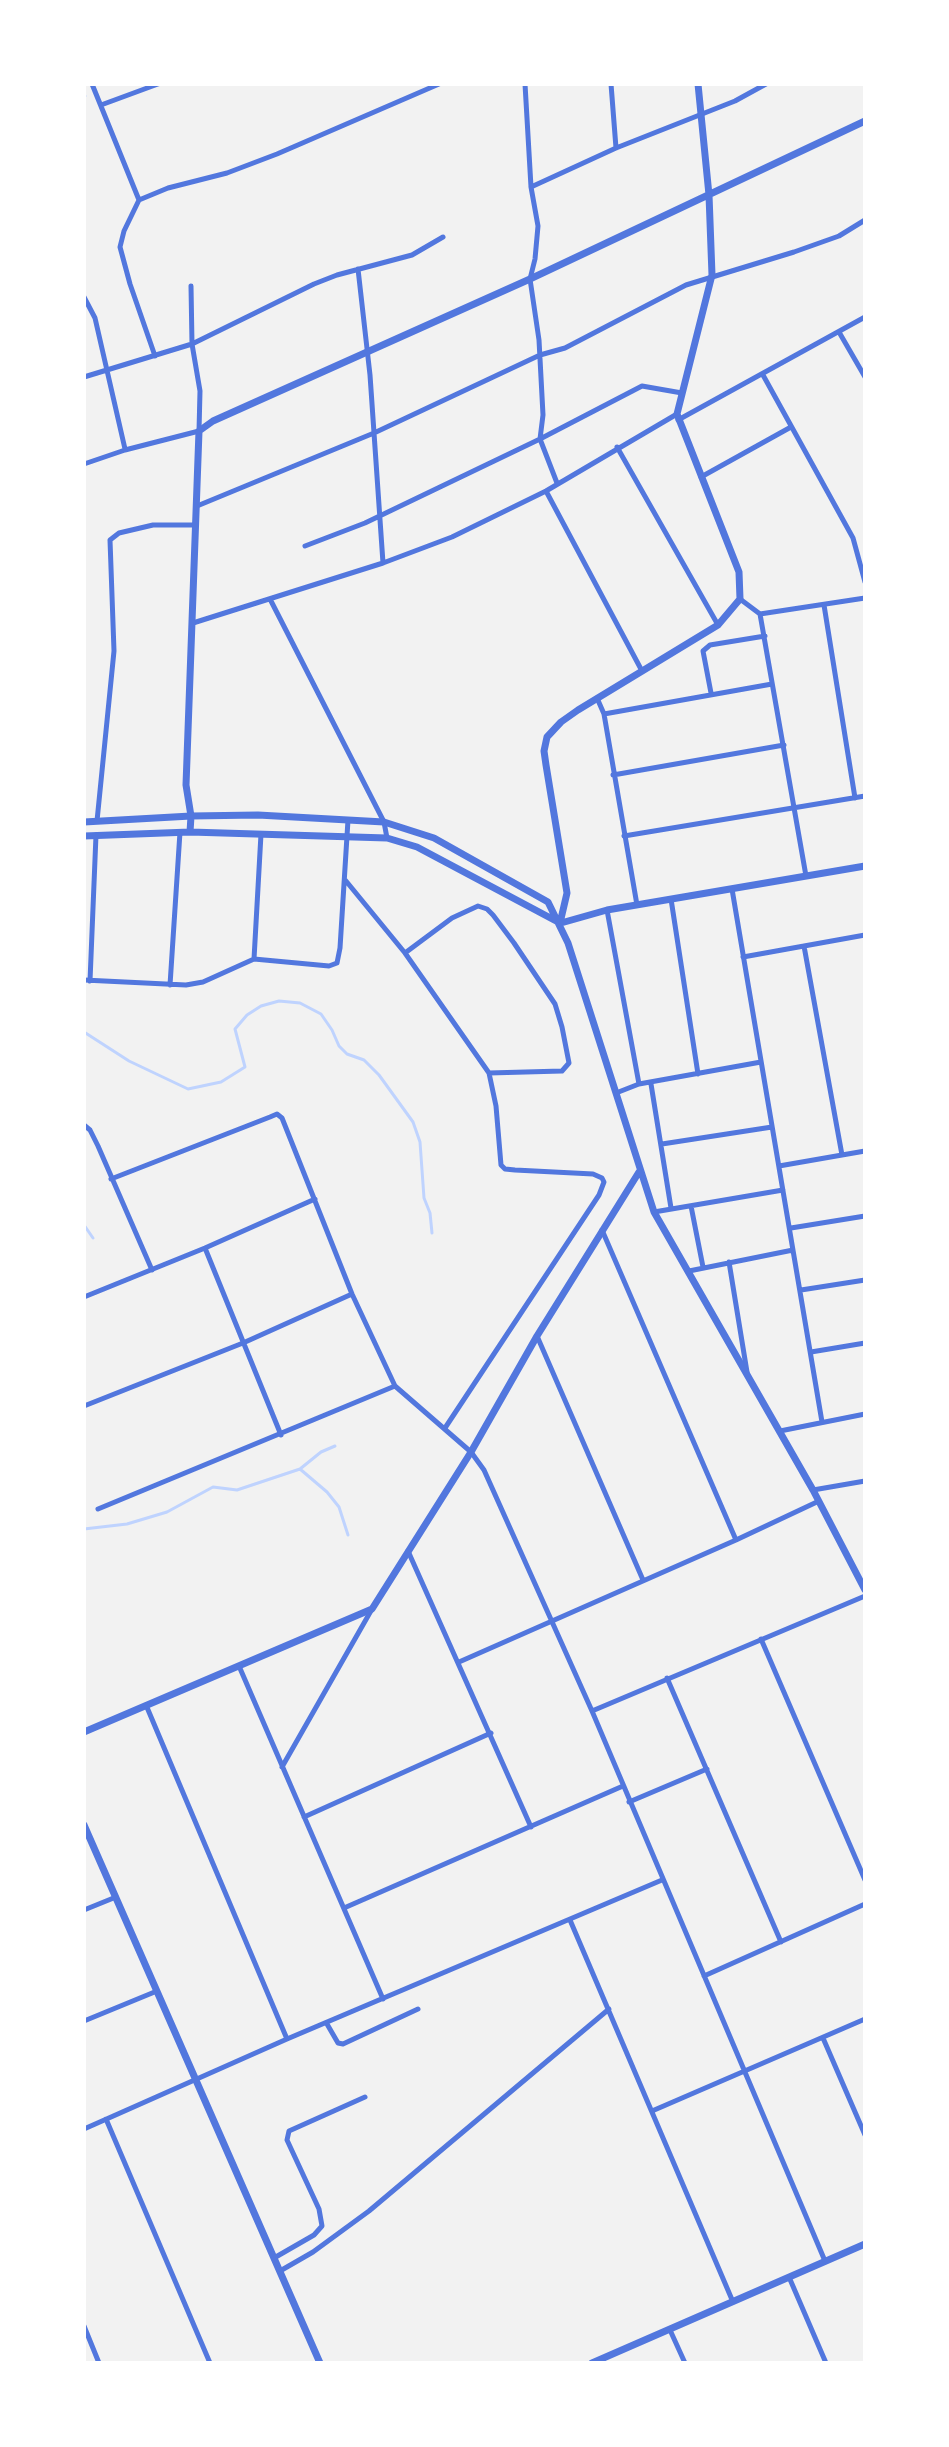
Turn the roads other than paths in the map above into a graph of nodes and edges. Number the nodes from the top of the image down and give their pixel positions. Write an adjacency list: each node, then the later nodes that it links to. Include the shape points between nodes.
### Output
1 (92, 84): 10 (street)
2 (158, 84): 10 (street)
3 (414, 84): 9 (street)
4 (439, 84): 9 (street)
5 (525, 84): 14 (street)
6 (611, 84): 13 (street)
7 (698, 84): 11 (street)
8 (766, 84): 11 (street)
9 (416, 93): 16 (street, via 277,154)
10 (101, 105): 16 (street)
11 (701, 116): 13 (street); 15 (street)
12 (865, 121): 15 (street)
13 (616, 148): 14 (street)
14 (531, 187): 21 (street, via 538,226)
15 (709, 195): 20 (street); 21 (street)
16 (139, 200): 29 (street, via 120,247)
17 (865, 220): 20 (street, via 809,247)
18 (443, 237): 19 (street, via 412,255)
19 (358, 269): 26 (street, via 314,284); 27 (street)
20 (712, 275): 28 (street, via 565,348); 34 (street)
21 (530, 279): 27 (street); 28 (street)
22 (191, 286): 26 (street)
23 (84, 297): 30 (street, via 95,318)
24 (865, 317): 25 (street)
25 (839, 332): 31 (street); 33 (street)
26 (192, 344): 29 (street); 37 (street, via 200,391)
27 (366, 350): 37 (street); 38 (street)
28 (540, 355): 38 (street); 39 (street)
29 (155, 356): 30 (street)
30 (107, 370): 32 (street); 41 (street)
31 (763, 375): 35 (street); 36 (street)
32 (84, 377)
33 (865, 377)
34 (682, 393): 35 (street); 39 (street, via 642,386)
35 (678, 417): 40 (street); 43 (street)
36 (791, 427): 43 (street); 51 (street, via 853,538)
37 (199, 431): 41 (street); 46 (street)
38 (374, 433): 46 (street); 47 (street)
39 (540, 439): 44 (street); 47 (street)
40 (617, 447): 44 (street); 58 (street)
41 (125, 450): 42 (street)
42 (84, 464)
43 (700, 477): 54 (street, via 739,572)
44 (557, 483): 45 (street)
45 (546, 491): 50 (street, via 473,528); 60 (street)
46 (197, 506): 48 (street)
47 (378, 516): 49 (street); 50 (street)
48 (195, 525): 57 (street); 73 (street, via 153,525 110,540 114,651)
49 (305, 546)
50 (383, 563): 53 (street)
51 (865, 582)
52 (865, 598): 55 (street)
53 (270, 599): 57 (street); 75 (street)
54 (740, 599): 56 (street); 58 (street)
55 (824, 605): 56 (street); 68 (street)
56 (760, 614): 59 (street)
57 (193, 623): 70 (street, via 186,785)
58 (718, 625): 60 (street)
59 (765, 636): 61 (street); 62 (street, via 710,645 703,651)
60 (642, 671): 63 (street)
61 (772, 684): 62 (street); 65 (street)
62 (711, 693): 64 (street)
63 (597, 698): 64 (street); 92 (street, via 561,722 545,743 567,893)
64 (604, 714): 66 (street)
65 (784, 745): 66 (street); 69 (street)
66 (613, 775): 83 (street)
67 (865, 796): 68 (street)
68 (855, 798): 69 (street)
69 (794, 808): 83 (street); 86 (street)
70 (191, 816): 71 (street); 72 (street); 77 (street)
71 (141, 818): 73 (street); 78 (street)
72 (348, 819): 75 (street); 82 (street)
73 (97, 821): 74 (street)
74 (84, 822)
75 (384, 822): 84 (street); 92 (street, via 434,838 542,898)
76 (180, 832): 77 (street); 78 (street); 99 (street)
77 (190, 832): 79 (street)
78 (141, 833): 80 (street)
79 (261, 834): 82 (street); 97 (street)
80 (96, 835): 81 (street); 98 (street)
81 (84, 836)
82 (348, 836): 84 (street); 87 (street)
83 (624, 836): 90 (street)
84 (387, 838): 92 (street, via 417,847)
85 (865, 866): 86 (street)
86 (806, 876): 88 (street)
87 (346, 881): 95 (street); 97 (street, via 339,961 332,966)
88 (732, 889): 89 (street); 96 (street)
89 (671, 899): 90 (street); 102 (street)
90 (637, 905): 91 (street)
91 (607, 910): 92 (street); 103 (street)
92 (560, 923): 105 (street)
93 (865, 935): 94 (street)
94 (804, 946): 96 (street); 110 (street)
95 (405, 953): 101 (street); 101 (street, via 478,906 487,909 514,943 555,1004 569,1063 562,1071)
96 (743, 957): 100 (street)
97 (254, 959): 99 (street, via 203,982)
98 (87, 981): 99 (street)
99 (170, 985)
100 (761, 1062): 102 (street); 107 (street)
101 (489, 1073): 141 (street, via 499,1162 505,1169 593,1174 604,1182)
102 (698, 1074): 104 (street)
103 (639, 1084): 104 (street); 105 (street)
104 (651, 1084): 108 (street)
105 (615, 1094): 112 (street)
106 (84, 1125): 113 (street)
107 (772, 1127): 108 (street); 111 (street)
108 (662, 1144): 117 (street)
109 (865, 1151): 110 (street)
110 (842, 1155): 111 (street)
111 (779, 1166): 114 (street)
112 (639, 1171): 118 (street); 121 (street)
113 (111, 1179): 115 (street, via 274,1115 282,1118 289,1132); 126 (street)
114 (783, 1190): 116 (street); 120 (street)
115 (315, 1199): 122 (street); 130 (street)
116 (691, 1206): 117 (street); 125 (street)
117 (671, 1208): 118 (street)
118 (654, 1212): 127 (street)
119 (865, 1216): 120 (street)
120 (791, 1228): 123 (street)
121 (602, 1230): 132 (street); 149 (street)
122 (205, 1248): 126 (street); 133 (street)
123 (793, 1250): 124 (street); 129 (street)
124 (729, 1262): 125 (street); 136 (street)
125 (703, 1267): 127 (street)
126 (152, 1270): 131 (street)
127 (686, 1272): 136 (street)
128 (865, 1280): 129 (street)
129 (801, 1290): 135 (street)
130 (352, 1294): 133 (street); 137 (street)
131 (84, 1297)
132 (537, 1336): 144 (street); 151 (street)
133 (243, 1343): 138 (street); 143 (street)
134 (865, 1343): 135 (street)
135 (811, 1352): 140 (street)
136 (747, 1376): 142 (street)
137 (395, 1386): 141 (street); 143 (street)
138 (84, 1406)
139 (865, 1414): 140 (street)
140 (822, 1422): 142 (street)
141 (445, 1428): 144 (street)
142 (779, 1431): 146 (street)
143 (281, 1435): 148 (street)
144 (471, 1452): 150 (street); 154 (street, via 484,1470)
145 (865, 1481): 146 (street)
146 (813, 1490): 147 (street)
147 (819, 1501): 149 (street); 152 (street)
148 (98, 1509)
149 (736, 1540): 151 (street)
150 (408, 1551): 153 (street); 156 (street)
151 (643, 1580): 154 (street)
152 (865, 1593): 155 (street)
153 (372, 1609): 157 (street); 163 (street)
154 (551, 1621): 156 (street); 160 (street)
155 (761, 1639): 158 (street); 173 (street)
156 (459, 1662): 162 (street)
157 (238, 1665): 159 (street); 163 (street)
158 (667, 1678): 160 (street); 164 (street)
159 (146, 1705): 161 (street); 189 (street)
160 (592, 1711): 165 (street)
161 (84, 1732)
162 (491, 1733): 167 (street); 169 (street)
163 (281, 1767): 167 (street)
164 (707, 1769): 166 (street); 179 (street)
165 (623, 1786): 166 (street); 169 (street)
166 (629, 1802): 172 (street)
167 (304, 1817): 176 (street)
168 (84, 1825): 170 (street)
169 (531, 1827): 176 (street)
170 (93, 1845): 171 (street); 174 (street)
171 (84, 1848)
172 (662, 1880): 178 (street); 180 (street)
173 (865, 1880)
174 (116, 1897): 177 (street); 181 (street)
175 (865, 1904): 179 (street)
176 (344, 1908): 182 (street)
177 (84, 1910)
178 (570, 1920): 182 (street); 184 (street)
179 (781, 1942): 180 (street)
180 (704, 1976): 190 (street)
181 (157, 1991): 186 (street); 191 (street)
182 (383, 1999): 187 (street)
183 (418, 2009): 187 (street, via 343,2044)
184 (609, 2009): 193 (street); 200 (street, via 369,2211)
185 (865, 2019): 188 (street)
186 (84, 2021)
187 (327, 2024): 189 (street)
188 (823, 2038): 190 (street); 196 (street)
189 (287, 2039): 191 (street)
190 (745, 2071): 193 (street); 199 (street)
191 (196, 2079): 194 (street); 198 (street)
192 (365, 2097): 198 (street, via 289,2131 287,2140 322,2226)
193 (652, 2111): 202 (street)
194 (106, 2119): 195 (street); 206 (street)
195 (84, 2129)
196 (865, 2135)
197 (865, 2244): 199 (street)
198 (274, 2258): 200 (street)
199 (825, 2261): 201 (street)
200 (280, 2271): 207 (street)
201 (789, 2277): 202 (street); 210 (street)
202 (733, 2302): 204 (street)
203 (84, 2326): 205 (street)
204 (670, 2330): 208 (street); 209 (street)
205 (99, 2363)
206 (210, 2363)
207 (320, 2363)
208 (592, 2363)
209 (685, 2363)
210 (826, 2363)

